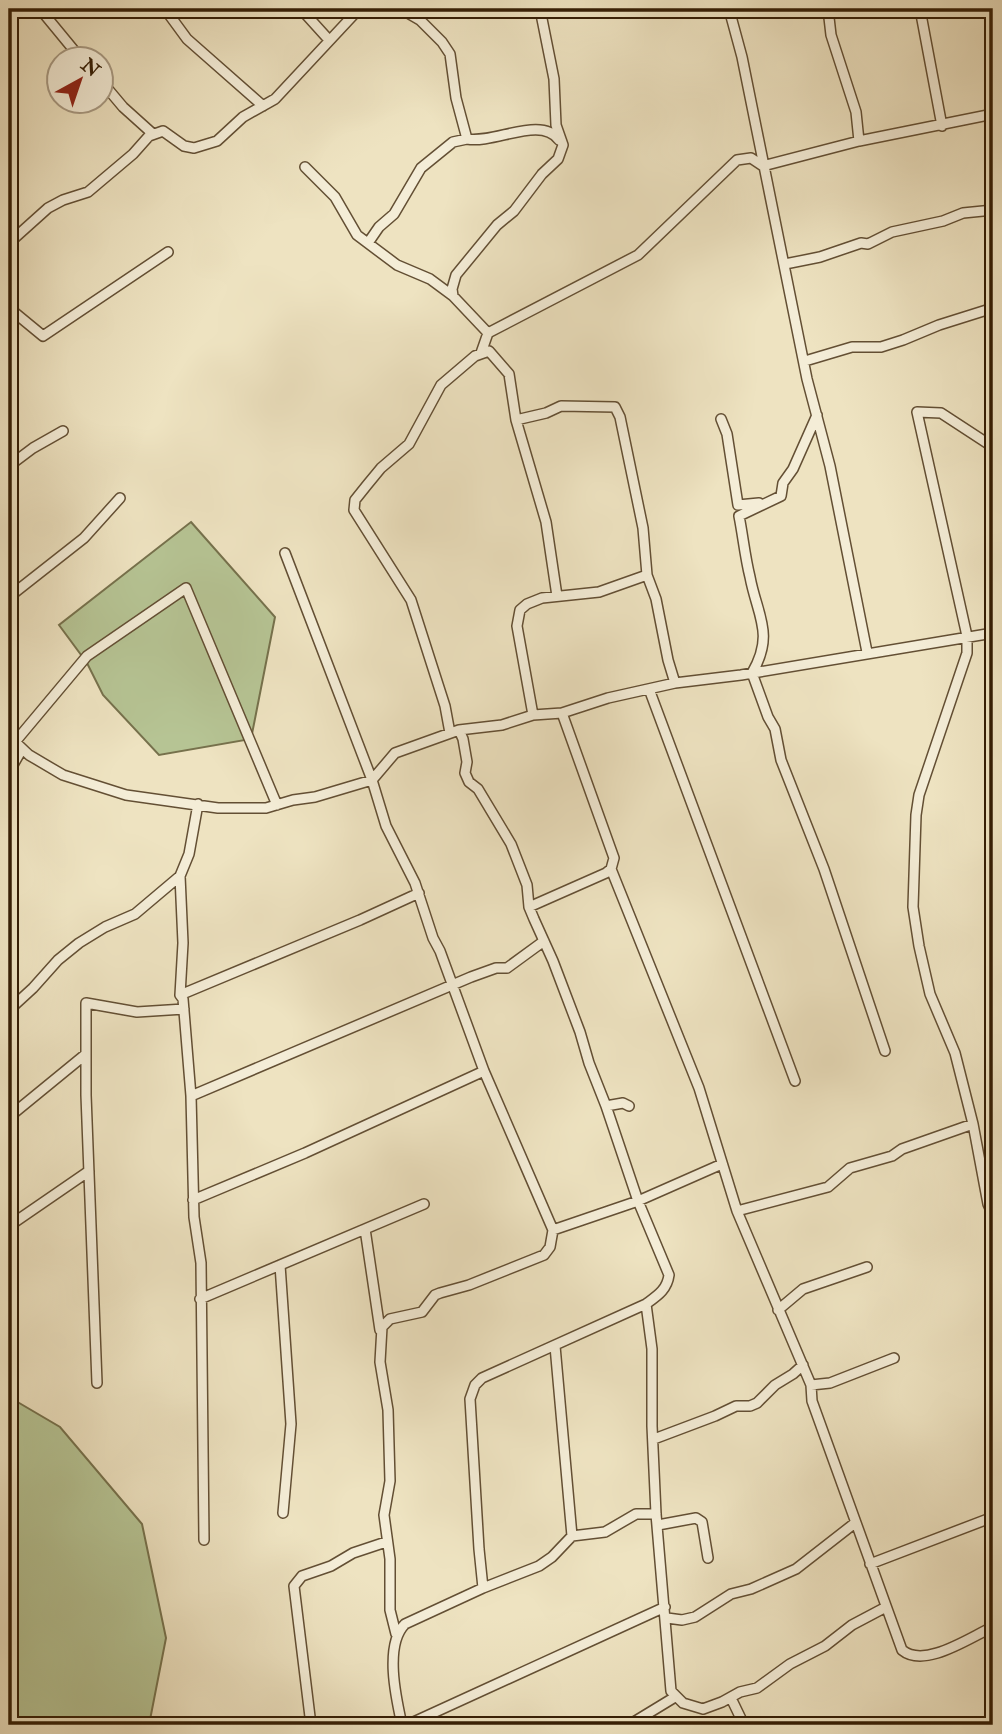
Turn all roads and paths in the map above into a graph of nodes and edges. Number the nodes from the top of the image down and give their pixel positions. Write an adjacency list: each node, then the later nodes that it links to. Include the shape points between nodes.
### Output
1 (13, 9): 11 (street)
2 (40, 9): 13 (street)
3 (165, 9): 15 (street, via 187,39)
4 (301, 9): 12 (street)
5 (359, 9): 12 (street)
6 (401, 9): 19 (street, via 420,20 450,54)
7 (540, 9): 21 (street, via 554,79 556,125)
8 (729, 9): 22 (street)
9 (828, 9): 20 (street, via 831,35 856,112)
10 (920, 9): 17 (street)
11 (9, 15)
12 (329, 40): 15 (street, via 275,99)
13 (70, 46)
14 (116, 96): 18 (street)
15 (263, 106): 18 (street, via 205,146 184,146 163,131)
16 (993, 114): 17 (street)
17 (942, 126): 20 (street)
18 (153, 134): 25 (street, via 88,192 48,208)
19 (467, 139): 21 (street, via 547,130); 26 (street, via 453,142 421,168 394,214)
20 (859, 141): 22 (street)
21 (563, 145): 29 (street, via 558,159 456,275)
22 (764, 166): 28 (street); 32 (street, via 751,158 737,160 638,255)
23 (306, 167): 26 (street, via 335,197 357,235)
24 (993, 210): 28 (street, via 892,232 868,244)
25 (9, 243)
26 (368, 243): 29 (street)
27 (168, 252): 30 (street, via 43,336)
28 (785, 264): 34 (street)
29 (453, 296): 32 (street)
30 (9, 308)
31 (993, 308): 34 (street, via 903,340)
32 (488, 333): 33 (street)
33 (481, 353): 37 (street, via 489,351 509,374); 55 (street, via 442,385 409,444 381,468 355,500 354,510 411,600)
34 (804, 360): 35 (street)
35 (817, 415): 41 (street); 49 (street)
36 (721, 419): 41 (street, via 738,505)
37 (516, 420): 44 (street, via 561,406 615,407 643,528); 45 (street, via 542,500)
38 (63, 431): 40 (street)
39 (993, 447): 48 (street, via 941,412 917,412)
40 (9, 466)
41 (781, 496): 50 (street, via 739,516 750,579 763,619 763,648)
42 (120, 498): 46 (street, via 84,538)
43 (285, 553): 58 (street)
44 (647, 575): 45 (street, via 599,592); 51 (street)
45 (557, 596): 54 (street, via 527,604 517,618)
46 (9, 597)
47 (993, 633): 48 (street)
48 (967, 636): 49 (street); 78 (street, via 967,653 919,796 913,906 930,994 955,1053)
49 (867, 652): 50 (street)
50 (752, 673): 51 (street); 70 (street)
51 (675, 683): 52 (street)
52 (649, 689): 53 (street); 73 (street)
53 (562, 713): 54 (street); 61 (street, via 614,858)
54 (533, 715): 55 (street)
55 (454, 731): 58 (street, via 395,753); 64 (street, via 463,739 469,782 478,789 511,844 527,885)
56 (15, 742): 57 (street); 59 (street, via 63,775 126,795); 60 (street, via 87,656 187,588)
57 (9, 772)
58 (372, 780): 60 (street); 63 (street, via 386,827)
59 (198, 804): 60 (street, via 218,808); 62 (street)
60 (277, 805)
61 (611, 869): 64 (street); 79 (street, via 694,1076)
62 (180, 876): 67 (street); 69 (street, via 135,914 79,943)
63 (419, 893): 66 (street); 67 (street)
64 (529, 907): 65 (street)
65 (544, 941): 66 (street, via 507,968); 75 (street)
66 (452, 985): 72 (street); 74 (street)
67 (180, 995): 68 (street)
68 (184, 1009): 71 (street, via 137,1012 86,1003); 74 (street)
69 (9, 1010)
70 (886, 1051)
71 (86, 1054): 77 (street); 80 (street)
72 (484, 1071): 81 (street); 88 (street)
73 (795, 1081)
74 (191, 1096): 81 (street)
75 (606, 1106): 76 (street); 82 (street)
76 (629, 1106)
77 (9, 1117)
78 (973, 1124): 84 (street, via 850,1168 828,1187); 85 (street)
79 (722, 1164): 82 (street); 84 (street)
80 (89, 1171): 86 (street); 98 (street)
81 (193, 1200): 91 (street)
82 (639, 1200): 88 (street); 92 (street, via 669,1275 664,1289)
83 (424, 1204): 87 (street)
84 (737, 1211): 93 (street)
85 (993, 1214)
86 (9, 1226)
87 (365, 1229): 89 (street); 94 (street)
88 (553, 1230): 94 (street, via 544,1255 440,1293 422,1312 390,1319)
89 (280, 1265): 91 (street); 101 (street, via 291,1424)
90 (867, 1267): 93 (street, via 803,1289)
91 (200, 1299): 107 (street)
92 (646, 1304): 95 (street); 100 (street)
93 (778, 1310): 97 (street)
94 (380, 1332): 108 (street, via 388,1410)
95 (555, 1346): 106 (street); 111 (street, via 482,1378 471,1392)
96 (894, 1358): 99 (street, via 830,1383)
97 (803, 1365): 99 (street); 100 (street, via 757,1403 736,1406)
98 (97, 1383)
99 (811, 1385): 104 (street, via 812,1401)
100 (654, 1439): 102 (street)
101 (283, 1513)
102 (656, 1514): 105 (street); 106 (street, via 636,1514 604,1532)
103 (993, 1517): 110 (street)
104 (856, 1524): 110 (street); 116 (street, via 796,1569 731,1594 695,1617)
105 (658, 1525): 109 (street, via 696,1518 702,1522); 113 (street)
106 (572, 1536): 111 (street, via 539,1566)
107 (204, 1540)
108 (386, 1542): 119 (street); 122 (street, via 302,1576 294,1586)
109 (708, 1558)
110 (870, 1564): 112 (street)
111 (483, 1588): 119 (street, via 405,1624)
112 (880, 1591): 114 (street); 115 (street)
113 (665, 1607): 116 (street); 123 (street)
114 (886, 1607): 115 (street); 117 (street)
115 (869, 1616): 117 (street); 121 (street, via 757,1688)
116 (667, 1618): 120 (street)
117 (893, 1626): 118 (street, via 902,1650 914,1657 952,1647)
118 (993, 1628)
119 (396, 1634): 123 (street, via 393,1676)
120 (674, 1697): 121 (street, via 703,1709); 124 (street)
121 (731, 1698): 125 (street)
122 (311, 1725)
123 (404, 1725)
124 (629, 1725)
125 (744, 1725)

